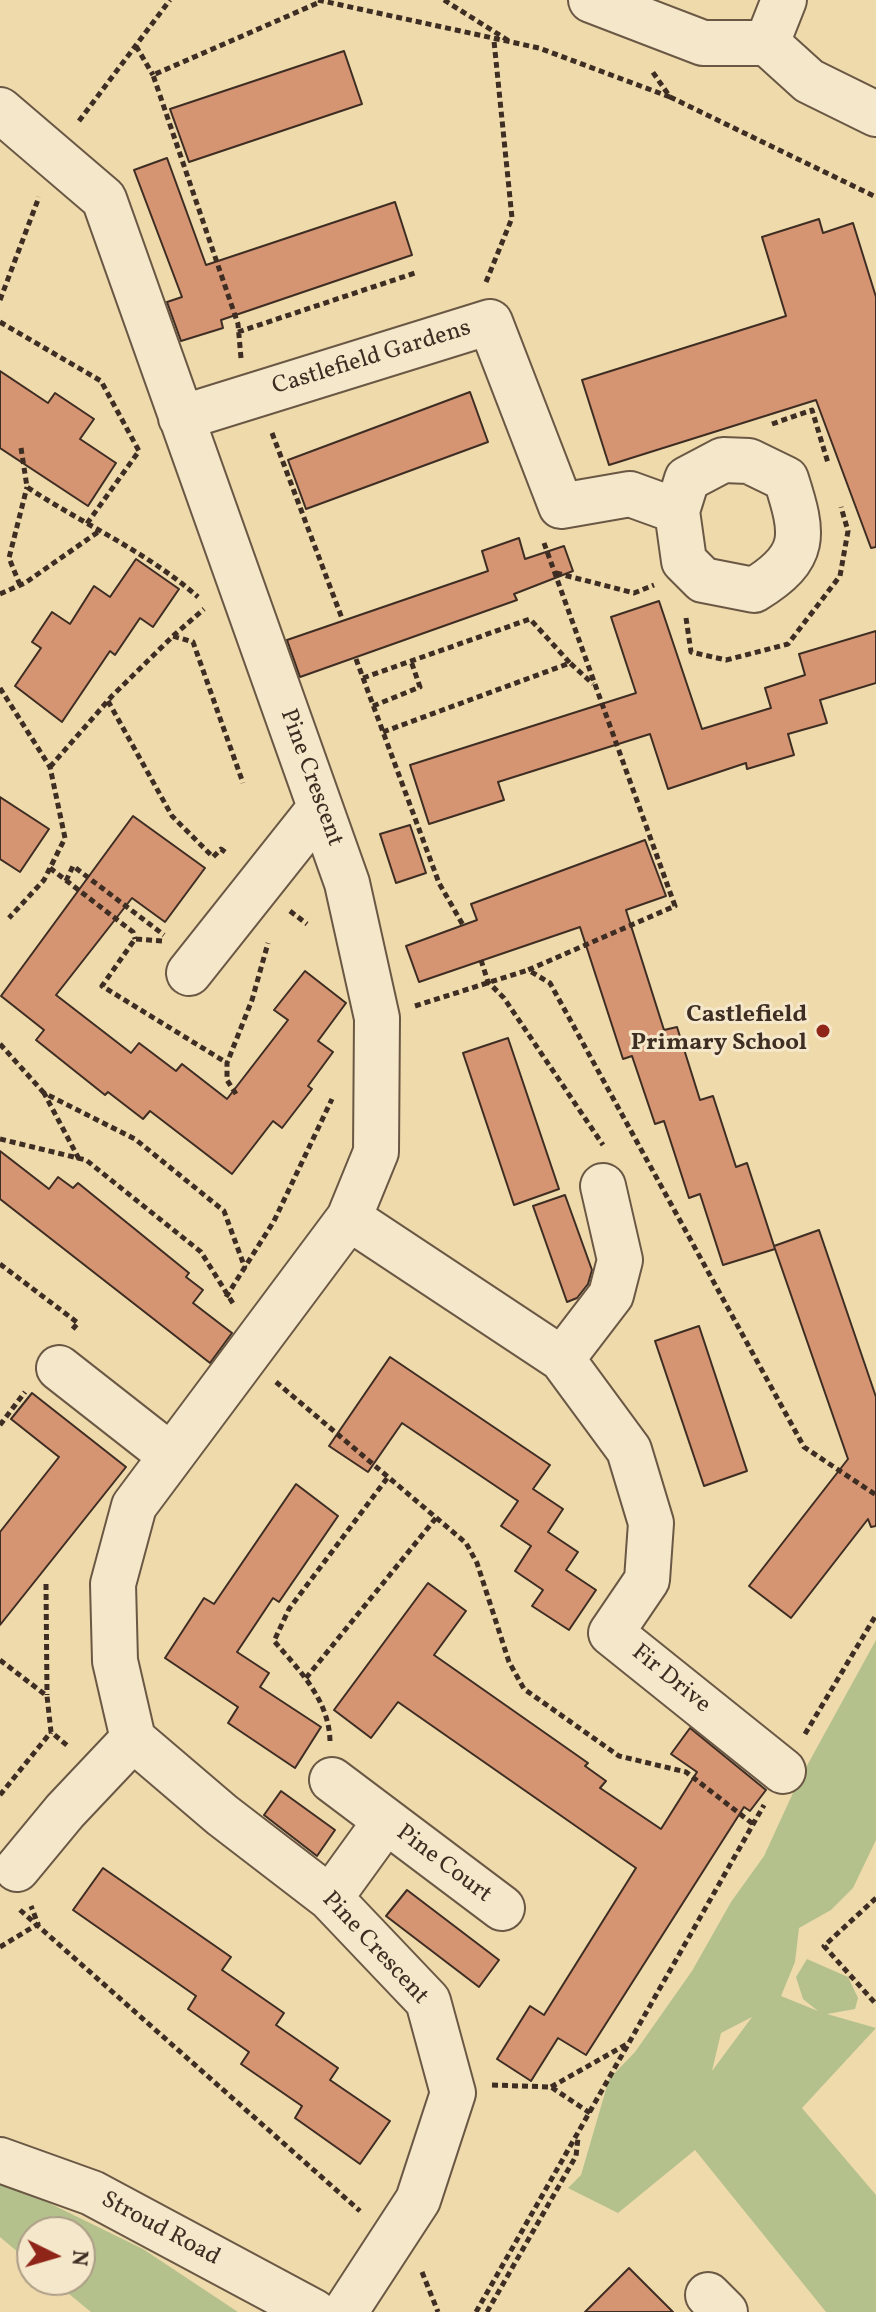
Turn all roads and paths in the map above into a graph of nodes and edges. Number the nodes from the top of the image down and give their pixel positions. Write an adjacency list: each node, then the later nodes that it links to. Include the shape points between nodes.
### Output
1 (444, 0): 7 (path)
2 (591, 0): 6 (street, via 703,43)
3 (784, 0): 6 (street)
4 (318, 1): 5 (path); 10 (path)
5 (494, 41): 7 (path); 17 (path, via 512,218)
6 (767, 43): 13 (street, via 809,81)
7 (514, 44): 11 (path, via 539,48)
8 (136, 46): 10 (path)
9 (645, 60): 11 (path)
10 (153, 75): 18 (path)
11 (670, 97): 14 (path)
12 (0, 110): 20 (street, Pine Crescent, via 104,199)
13 (876, 114)
14 (876, 197)
15 (415, 273): 18 (path)
16 (0, 322): 24 (path, via 101,381 139,451)
17 (467, 329): 19 (street, Castlefield Gardens); 23 (street, Castlefield Gardens, via 490,322 561,506 630,494)
18 (238, 332): 19 (path)
19 (252, 396): 20 (street, Castlefield Gardens); 32 (path)
20 (181, 418): 34 (street, Pine Crescent)
21 (21, 448): 22 (path)
22 (27, 487): 24 (path); 29 (path, via 9,558)
23 (677, 511): 27 (street, via 684,561); 27 (street, via 687,479 723,460 741,460 786,479 798,516 796,554 781,574 754,590 703,580)
24 (86, 525): 26 (path)
25 (539, 530): 28 (path)
26 (99, 531): 29 (path); 31 (path, via 124,541)
27 (690, 568): 28 (path, via 634,593)
28 (555, 573): 39 (path)
29 (20, 586): 30 (path)
30 (0, 594)
31 (208, 606): 33 (path); 34 (path, via 222,628)
32 (343, 621)
33 (173, 636): 41 (path); 45 (path, via 193,642)
34 (261, 639): 46 (street, Pine Crescent)
35 (356, 659): 38 (path)
36 (411, 661): 37 (path, via 530,619); 38 (path); 42 (path, via 420,687)
37 (570, 663): 39 (path); 43 (path)
38 (363, 678): 42 (path)
39 (595, 686): 56 (path, via 675,906)
40 (0, 688): 44 (path)
41 (108, 701): 44 (path); 48 (path, via 172,816 213,857 221,849)
42 (373, 706): 43 (path)
43 (383, 732): 51 (path, via 439,883)
44 (50, 767): 47 (path, via 65,838)
45 (243, 783)
46 (320, 808): 48 (street); 58 (street, Pine Crescent, via 347,883)
47 (50, 868): 49 (path); 50 (path)
48 (263, 880): 54 (street)
49 (66, 881): 53 (path, via 133,932); 54 (path, via 73,866 157,926)
50 (9, 918)
51 (463, 925)
52 (271, 931): 62 (path, via 227,1063 227,1080)
53 (135, 939)
54 (180, 958)
55 (481, 960): 57 (path)
56 (528, 970): 57 (path); 64 (path, via 550,983)
57 (488, 982): 58 (path); 66 (path, via 504,998)
58 (377, 1018): 67 (street, Pine Crescent, via 376,1152)
59 (0, 1044): 61 (path)
60 (339, 1084): 68 (path, via 274,1221)
61 (44, 1093): 65 (path); 68 (path, via 135,1139 224,1211)
62 (236, 1094)
63 (0, 1139): 65 (path)
64 (641, 1149): 66 (path); 75 (path, via 804,1447)
65 (79, 1159): 69 (path, via 201,1252)
66 (612, 1163): 71 (street, via 620,1260 611,1295)
67 (349, 1218): 70 (street, Pine Crescent); 71 (street, Fir Drive)
68 (245, 1268): 69 (path)
69 (226, 1297): 70 (path)
70 (253, 1344): 73 (street, Pine Crescent); 74 (path)
71 (562, 1359): 84 (street, Fir Drive, via 629,1450 651,1523 647,1580 611,1633)
72 (59, 1368): 73 (street)
73 (170, 1455): 83 (street, Pine Crescent, via 134,1506 113,1584 115,1661)
74 (388, 1477): 76 (path); 80 (path, via 289,1609 274,1641)
75 (876, 1495)
76 (436, 1518): 80 (path); 89 (path, via 466,1543 477,1563 509,1662 524,1689 619,1756 686,1772)
77 (46, 1584): 81 (path)
78 (876, 1615): 84 (path)
79 (0, 1660): 81 (path)
80 (306, 1678): 86 (path, via 330,1718)
81 (47, 1696): 82 (path)
82 (51, 1732): 85 (path); 87 (path)
83 (133, 1739): 85 (street); 91 (street, Pine Crescent)
84 (783, 1771): 89 (path)
85 (101, 1774): 90 (street)
86 (332, 1780): 88 (street, Pine Court)
87 (0, 1795)
88 (385, 1822): 91 (street, Pine Court); 93 (street, Pine Court)
89 (753, 1824): 97 (path)
90 (15, 1887): 94 (path)
91 (330, 1898): 98 (street, Pine Crescent, via 428,2001)
92 (876, 1898): 96 (path, via 824,1946)
93 (502, 1908)
94 (38, 1924): 95 (path); 103 (path)
95 (0, 1947)
96 (876, 2004)
97 (629, 2043): 99 (path); 100 (path)
98 (451, 2084): 99 (path); 103 (street, Pine Crescent, via 453,2093 418,2200)
99 (551, 2087): 100 (path)
100 (590, 2113): 101 (path)
101 (578, 2133): 106 (path); 107 (path, via 576,2156)
102 (0, 2160): 104 (street, Stroud Road, via 92,2193)
103 (392, 2239): 105 (street, Pine Crescent)
104 (314, 2312)
105 (345, 2312)
106 (476, 2312)
107 (487, 2312)

